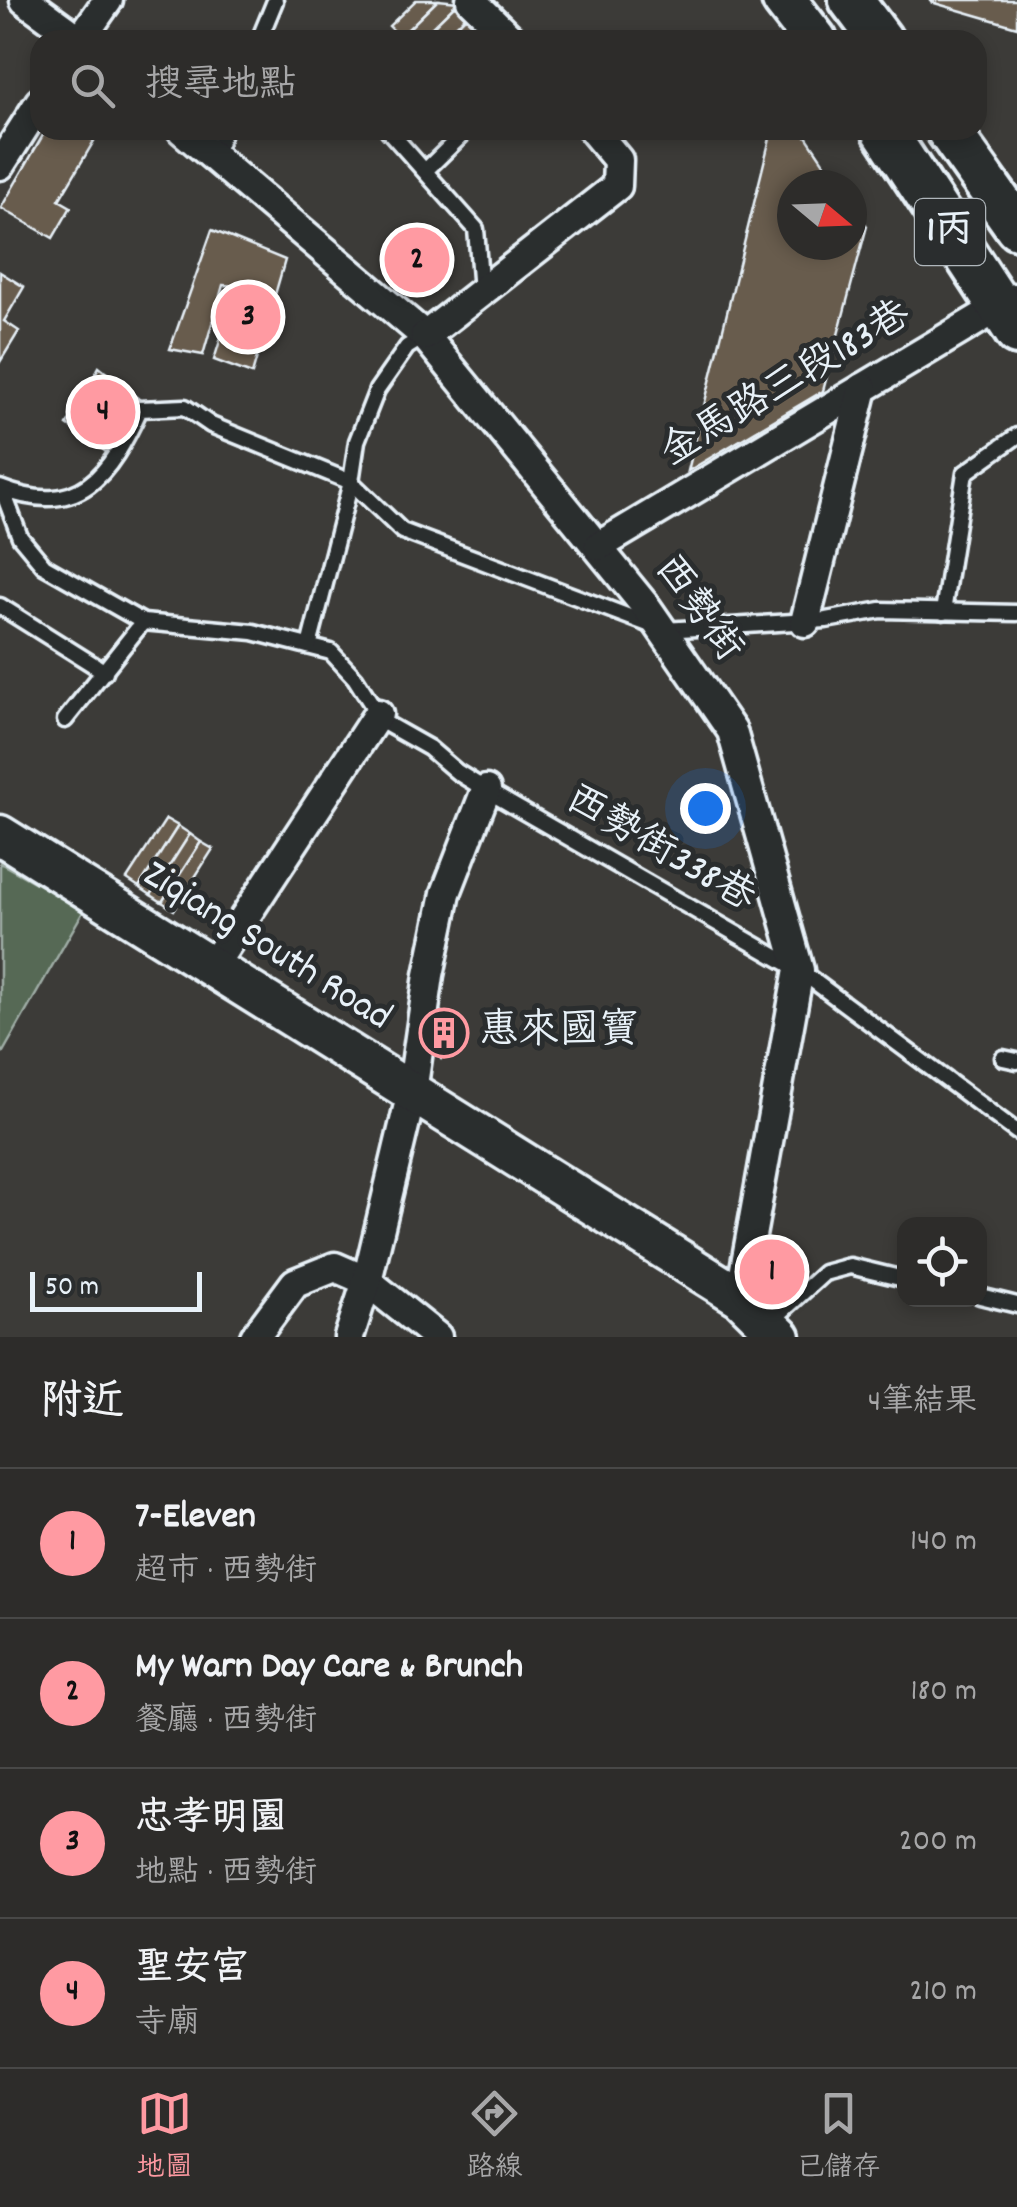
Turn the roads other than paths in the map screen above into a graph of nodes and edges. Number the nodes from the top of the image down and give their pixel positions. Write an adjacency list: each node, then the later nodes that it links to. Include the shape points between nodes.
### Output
1 (25, 0): 7 (street)
2 (108, 0): 8 (street)
3 (471, 0): 10 (street)
4 (850, 0): 12 (main road)
5 (786, 1): 11 (main road)
6 (276, 2): 9 (lane)
7 (66, 30)
8 (87, 30)
9 (263, 30)
10 (502, 30)
11 (808, 30)
12 (873, 30)
13 (30, 118): 22 (street)
14 (193, 140): 21 (street, 西勢街)
15 (220, 140): 21 (lane)
16 (398, 140): 23 (lane)
17 (457, 140): 23 (lane)
18 (601, 140): 25 (street, via 618,160 617,186)
19 (891, 140): 26 (main road, 1丙)
20 (955, 140): 24 (main road, 1丙)
21 (214, 158): 27 (street, 西勢街)
22 (0, 165)
23 (426, 170): 25 (lane, via 476,230)
24 (1017, 227)
25 (481, 292): 27 (street)
26 (1011, 312): 28 (street, 金馬路三段183巷)
27 (425, 336): 30 (lane, via 407,347 377,390 357,441); 32 (street, 西勢街)
28 (863, 388): 32 (street, 金馬路三段183巷); 37 (street)
29 (1017, 436): 34 (lane, via 965,473)
30 (351, 482): 31 (lane, via 184,408 166,407 140,409 121,450 86,491 38,500); 38 (lane, via 402,530); 39 (lane)
31 (1, 490): 36 (lane, via 20,537 44,566)
32 (599, 546): 38 (street, 西勢街)
33 (0, 606): 40 (lane)
34 (943, 612): 35 (lane); 37 (lane, via 880,610)
35 (1017, 614)
36 (143, 622): 39 (lane, via 254,632); 40 (lane)
37 (805, 622): 38 (lane)
38 (664, 630): 46 (street, 西勢街, via 732,731)
39 (308, 646): 41 (lane, via 331,652)
40 (105, 672): 42 (lane)
41 (378, 714): 43 (lane, 西勢街338巷); 45 (street)
42 (65, 720)
43 (486, 790): 46 (lane, 西勢街338巷); 47 (street, via 446,894)
44 (0, 835): 45 (street, Ziqiang South Road)
45 (212, 967): 47 (street, Ziqiang South Road)
46 (800, 970): 48 (lane, 西勢街338巷); 51 (street, 西勢街)
47 (412, 1092): 50 (street); 51 (street, Ziqiang South Road)
48 (1017, 1132)
49 (897, 1277): 54 (lane, via 850,1266 824,1273)
50 (367, 1281): 55 (street, via 335,1267 295,1283); 56 (street); 57 (street)
51 (740, 1298): 54 (street, Ziqiang South Road)
52 (987, 1298): 53 (lane)
53 (1017, 1305)
54 (774, 1331)
55 (254, 1337)
56 (349, 1337)
57 (437, 1337)

